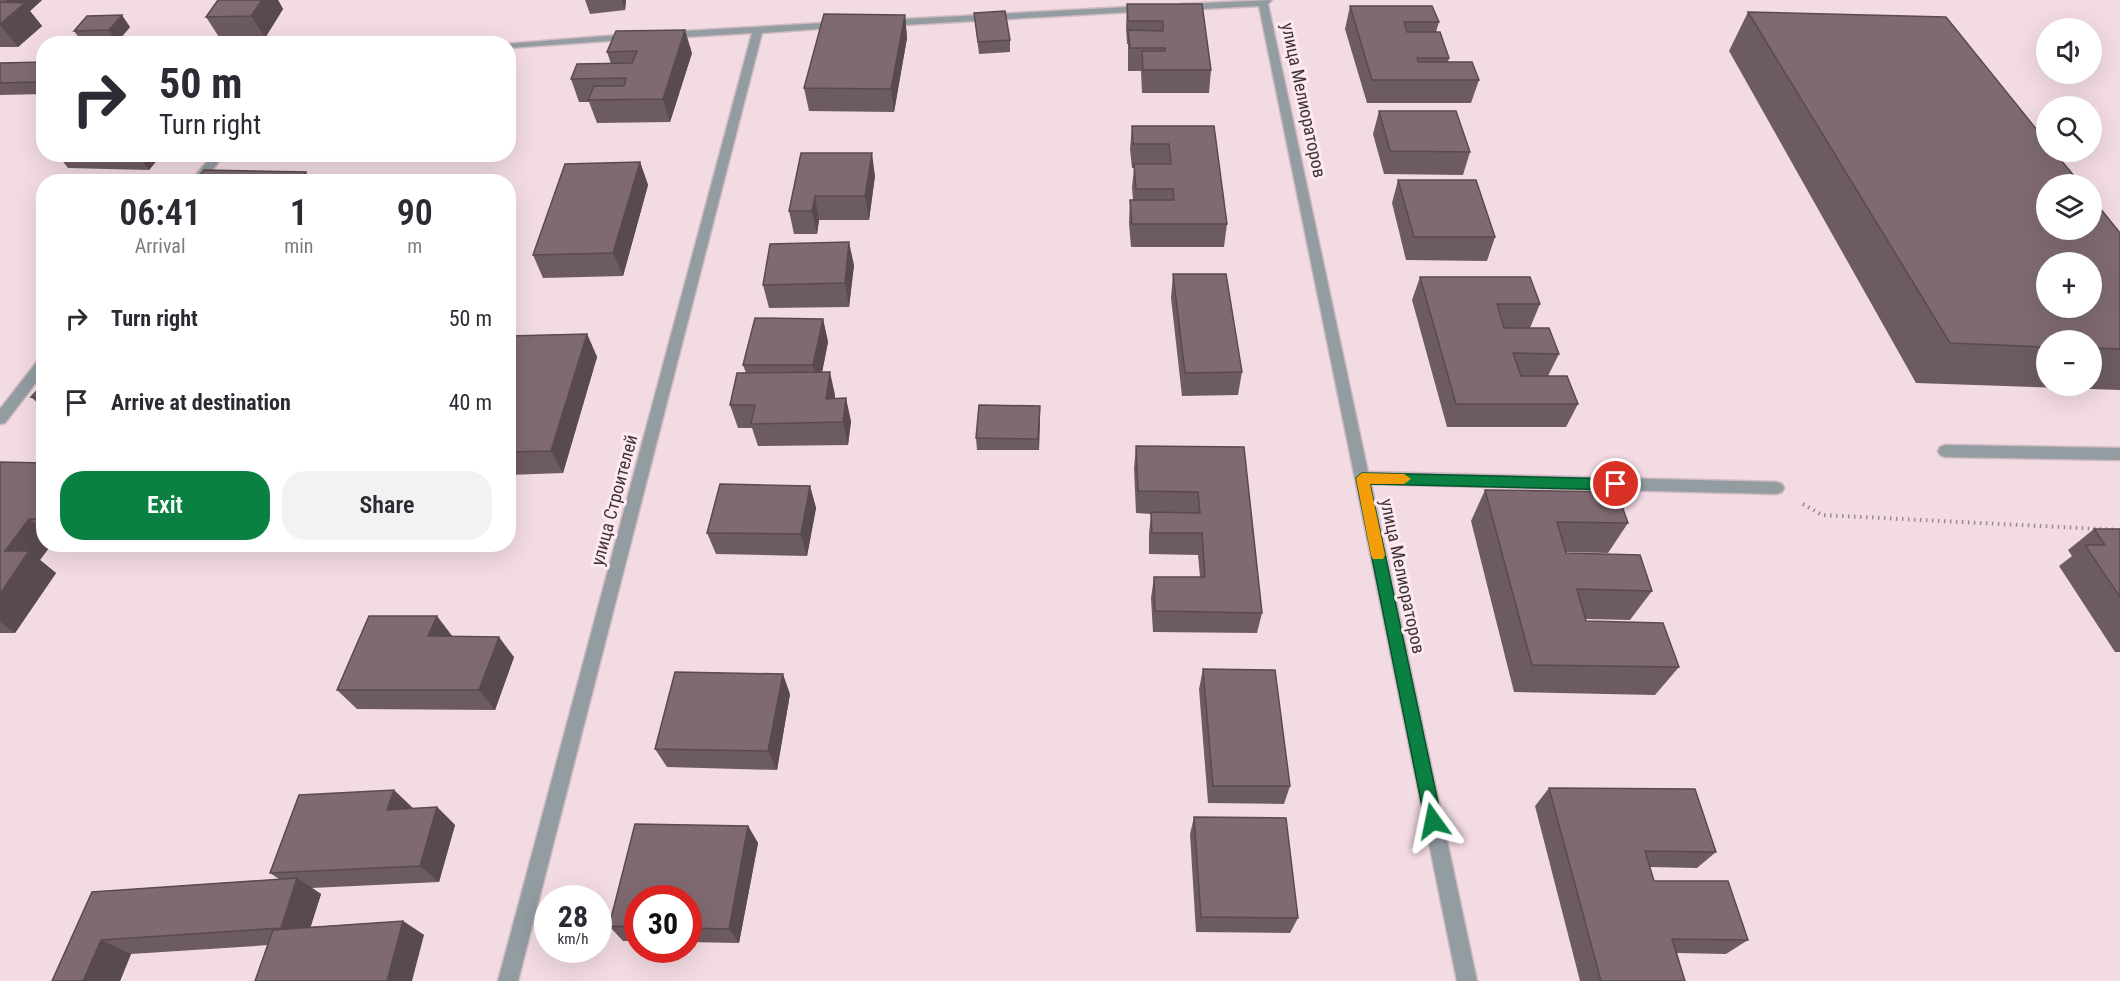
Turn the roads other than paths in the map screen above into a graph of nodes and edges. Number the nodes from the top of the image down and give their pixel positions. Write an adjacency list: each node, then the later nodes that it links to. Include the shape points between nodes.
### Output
1 (1265, 2): 2 (street); 16 (street, улица Мелиораторов)
2 (1169, 8)
3 (1157, 9): 4 (street)
4 (876, 23)
5 (852, 24): 6 (street)
6 (758, 29): 7 (street); 18 (street, улица Строителей)
7 (651, 36)
8 (639, 37): 9 (street)
9 (516, 45)
10 (213, 162): 11 (street)
11 (203, 174)
12 (36, 373): 13 (street)
13 (0, 419)
14 (1945, 451): 15 (street)
15 (2120, 454)
16 (1362, 478): 17 (street); 19 (street, улица Мелиораторов)
17 (1777, 488)
18 (508, 981)
19 (1467, 981)

